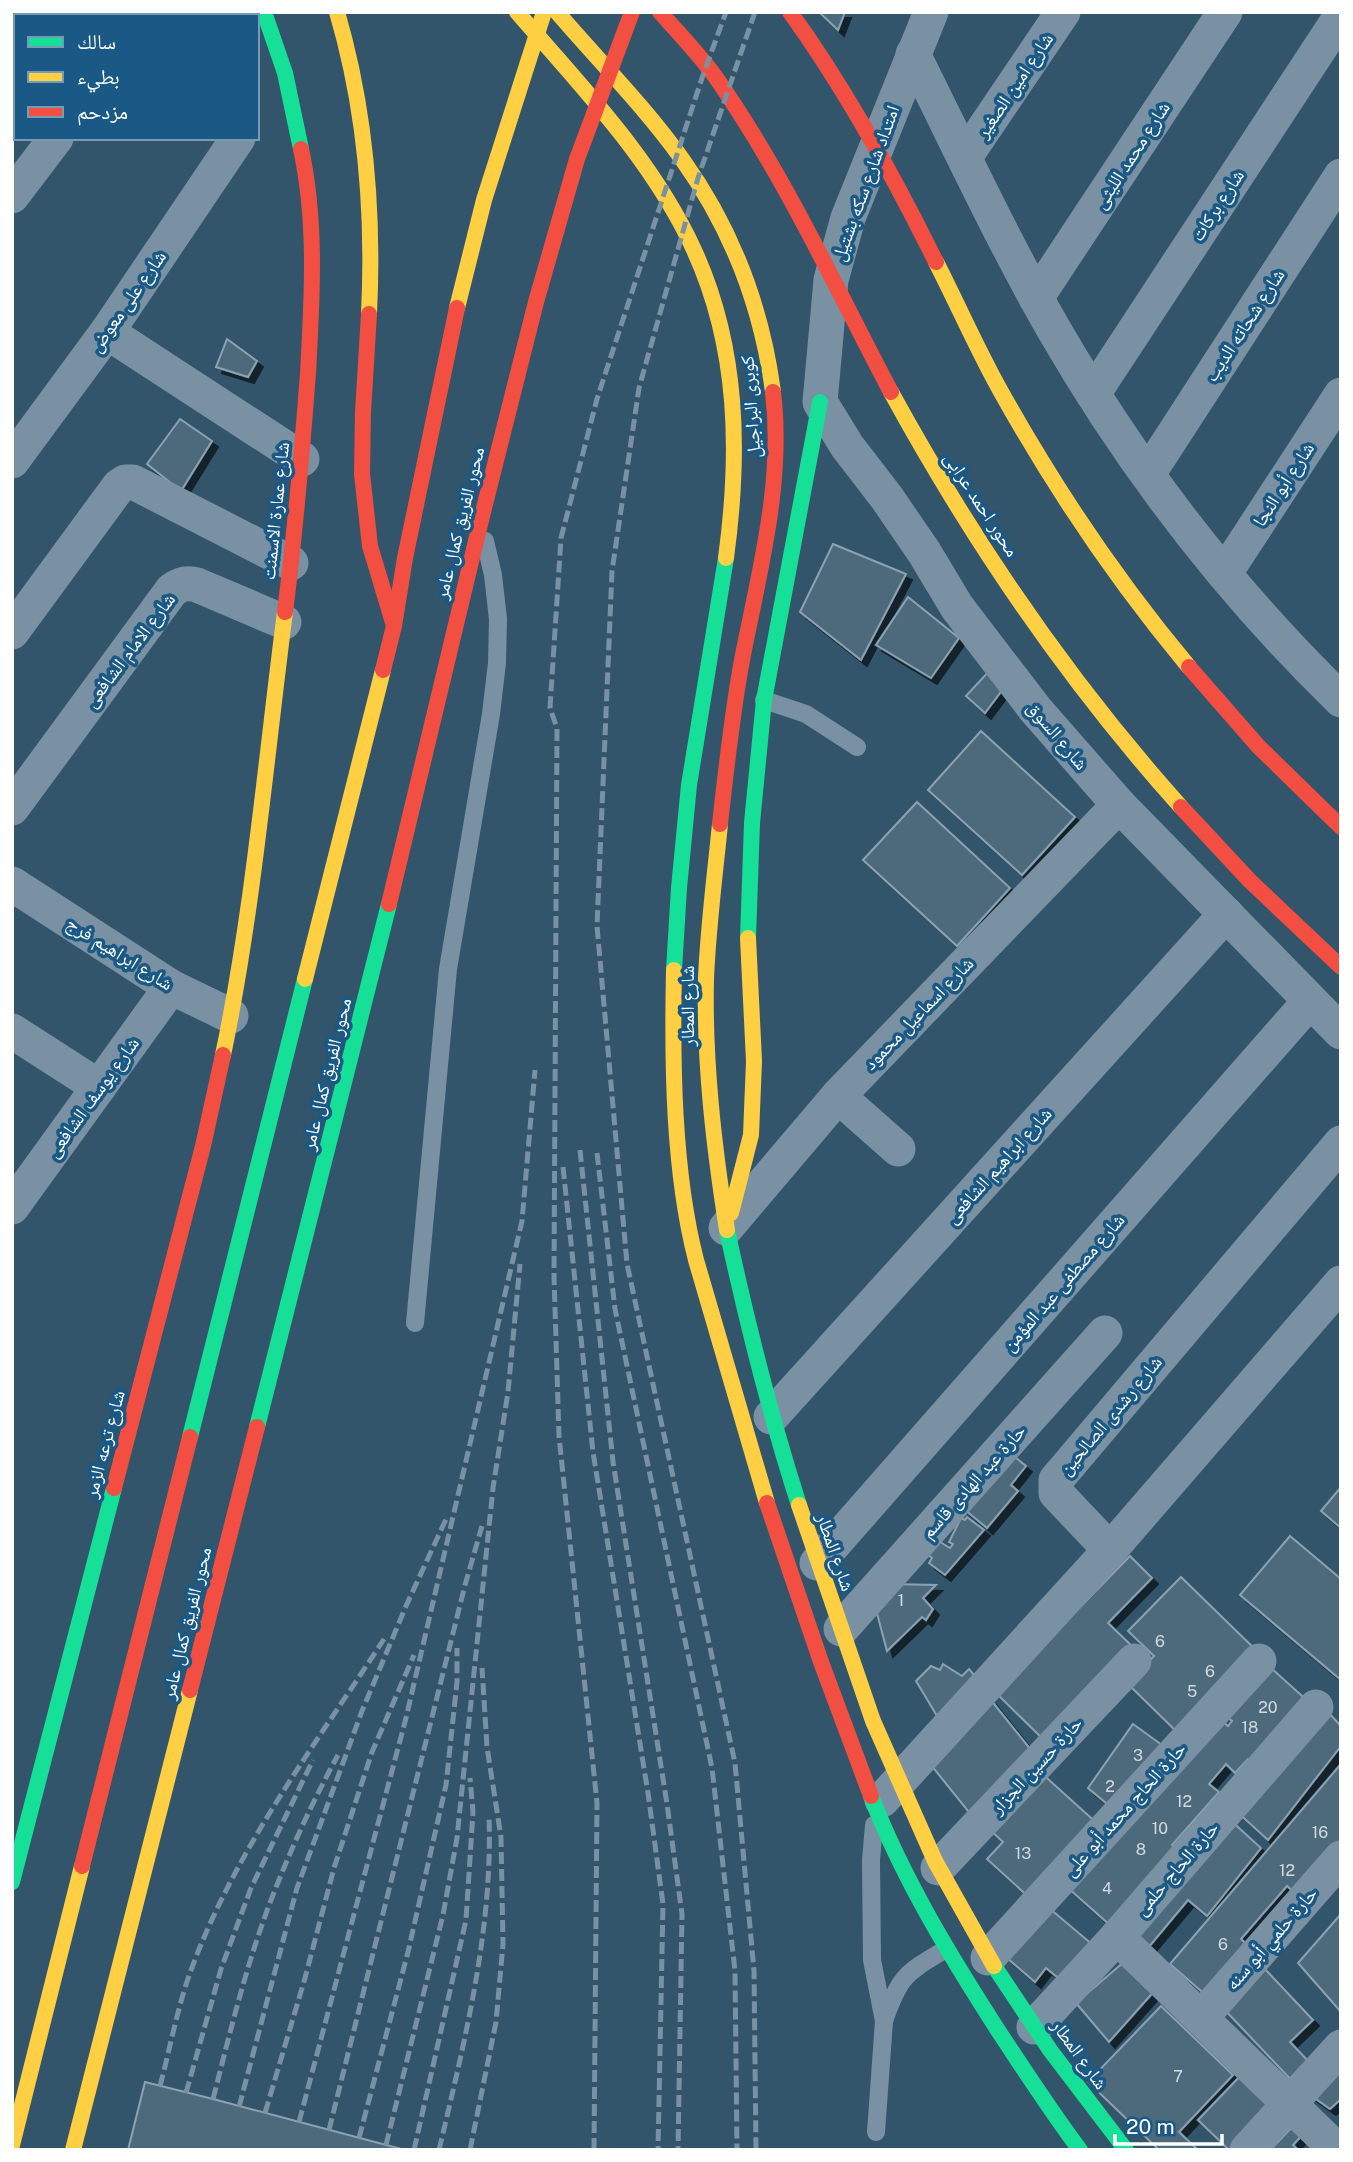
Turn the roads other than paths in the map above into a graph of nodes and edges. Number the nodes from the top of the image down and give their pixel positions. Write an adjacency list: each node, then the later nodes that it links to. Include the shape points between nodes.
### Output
1 (264, 12): 24 (main road, شارع عمارة الاسمنت, via 297,121 309,198 312,303)
2 (337, 12): 31 (main road, via 364,137 370,287 363,490 378,580)
3 (517, 12): 40 (main road, كوبرى البراجيل, via 631,150 676,215 712,293 732,371 737,420 734,507 689,785)
4 (544, 12): 31 (main road, via 463,281)
5 (557, 12): 41 (main road, كوبرى البراجيل, via 685,163 713,206 749,286 769,358 775,418 773,489 738,685)
6 (632, 12): 27 (main road, محور الفريق كمال عامر, via 577,159)
7 (660, 12): 43 (main road, محور احمد عرابى, via 717,79 760,148 929,461 1046,639 1179,806)
8 (790, 12): 38 (main road, via 852,107 993,377 1075,513 1195,674 1273,762)
9 (931, 12): 13 (street, امتداد شارع سكه بشتيل)
10 (1063, 12): 16 (street, شارع امين الصغير)
11 (1225, 12): 19 (street, شارع محمد الليثى)
12 (1341, 16): 21 (street, شارع بركات)
13 (913, 54): 16 (street); 23 (street, امتداد شارع سكه بشتيل, via 848,218 831,280)
14 (54, 140): 18 (street)
15 (237, 140): 20 (street, شارع على معوض)
16 (965, 157): 19 (street)
17 (1341, 176): 26 (street, شارع شحاته الديب)
18 (12, 196)
19 (1036, 299): 21 (street)
20 (107, 332): 24 (street); 25 (street, شارع على معوض)
21 (1093, 394): 26 (street)
22 (1341, 395): 29 (street, شارع أبو النجا)
23 (820, 402): 34 (main road); 36 (street, شارع السوق, via 980,638)
24 (302, 459): 28 (main road, شارع عمارة الاسمنت)
25 (12, 461)
26 (1148, 474): 29 (street)
27 (481, 520): 56 (lane, via 495,597 497,663 448,969); 80 (main road, محور الفريق كمال عامر, via 366,1001)
28 (291, 563): 30 (main road, شارع عمارة الاسمنت); 32 (street, via 125,482)
29 (1225, 573): 33 (street)
30 (284, 622): 37 (street, شارع الامام الشافعى, via 197,585 172,590); 46 (main road, شارع عمارة الاسمنت)
31 (394, 626): 79 (main road)
32 (12, 632)
33 (1337, 687)
34 (764, 700): 35 (lane, via 806,715); 54 (main road, via 748,902 754,1061 751,1135)
35 (857, 747)
36 (1119, 805): 42 (street, شارع السوق); 50 (street, شارع اسماعيل محمود)
37 (12, 808)
38 (1341, 827)
39 (12, 884): 44 (street, شارع ابراهيم فرج)
40 (679, 897): 60 (main road, شارع المطار, via 675,1059 689,1226 742,1427)
41 (712, 901): 54 (main road, شارع المطار, via 706,981 709,1064)
42 (1226, 914): 45 (street, شارع السوق); 58 (street, شارع ابراهيم الشافعى)
43 (1341, 967)
44 (171, 987): 46 (street, شارع ابراهيم فرج); 49 (street, شارع يوسف الشافعى)
45 (1310, 1000): 48 (street, شارع السوق); 60 (street, شارع مصطفى عبد المؤمن)
46 (231, 1016): 69 (main road, شارع ترعه الزمر, via 203,1146)
47 (12, 1031): 49 (street)
48 (1341, 1032)
49 (99, 1087): 53 (street, شارع يوسف الشافعى)
50 (838, 1096): 52 (street); 54 (street, شارع اسماعيل محمود)
51 (1341, 1143): 59 (street, شارع رشدى الصالحين, via 1056,1480 1056,1493)
52 (898, 1149)
53 (15, 1199)
54 (726, 1228): 58 (main road, شارع المطار)
55 (1341, 1283): 59 (street)
56 (415, 1323)
57 (1105, 1333): 61 (street, حارة عبد الهادى قاسم)
58 (771, 1417): 60 (main road, شارع المطار)
59 (1110, 1550): 65 (street)
60 (804, 1569): 61 (main road, شارع المطار); 66 (main road, شارع المطار)
61 (842, 1629): 65 (main road, شارع المطار, via 869,1712)
62 (1134, 1661): 68 (street, حارة حسين الجزار)
63 (1259, 1661): 72 (street, حارة الحاج محمد أبو على)
64 (1316, 1707): 70 (street, حارة الحاج حلمى)
65 (900, 1781): 66 (street); 68 (main road, شارع المطار)
66 (875, 1807): 71 (main road, شارع المطار); 74 (lane, via 872,1961)
67 (1341, 1858): 73 (street, حارة حلمي أبو سنه)
68 (938, 1868): 72 (main road, شارع المطار)
69 (12, 1882)
70 (1117, 1937): 73 (street); 75 (street, حارة الحاج حلمى)
71 (946, 1949): 74 (lane, via 901,1981); 81 (main road, شارع المطار)
72 (988, 1958): 75 (main road, شارع المطار)
73 (1201, 2018): 77 (street)
74 (884, 2021): 78 (lane)
75 (1034, 2027): 82 (main road, شارع المطار)
76 (1341, 2047): 77 (street)
77 (1289, 2104): 83 (street); 84 (street)
78 (876, 2132)
79 (12, 2146)
80 (73, 2150)
81 (1080, 2150)
82 (1126, 2150)
83 (1247, 2150)
84 (1337, 2150)

